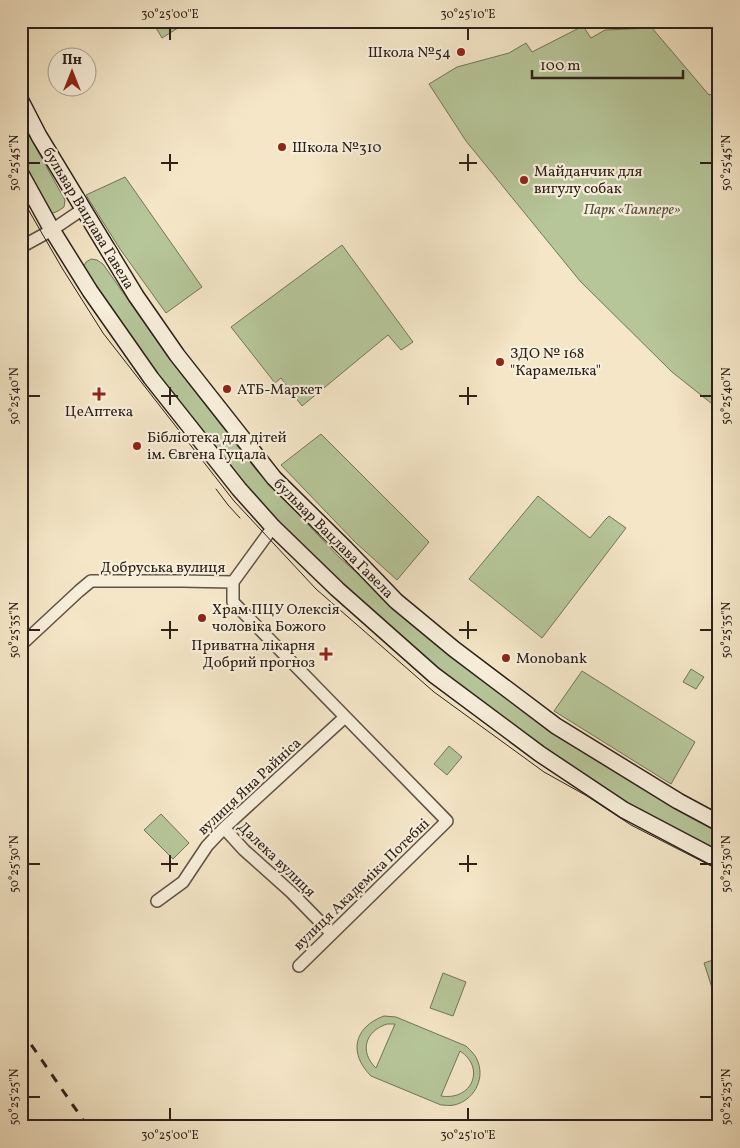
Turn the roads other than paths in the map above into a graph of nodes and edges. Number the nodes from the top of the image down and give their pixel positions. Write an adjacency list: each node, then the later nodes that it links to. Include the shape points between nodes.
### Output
1 (21, 101): 3 (main road, бульвар Вацлава Гавела)
2 (21, 174): 4 (main road)
3 (83, 210): 4 (street); 10 (main road, бульвар Вацлава Гавела, via 177,356 274,478 396,601 556,726)
4 (52, 230): 5 (street); 6 (main road, via 151,378)
5 (21, 247)
6 (273, 527): 7 (street, Добруська вулиця); 12 (main road, via 434,676 532,749 624,810)
7 (233, 582): 8 (street, Добруська вулиця, via 91,581); 9 (street, вулиця Академіка Потебні, via 232,602)
8 (21, 645)
9 (345, 717): 11 (street, вулиця Яна Райніса); 14 (street, вулиця Академіка Потебні, via 447,821)
10 (719, 823)
11 (224, 828): 13 (street, вулиця Яна Райніса, via 206,846 183,882); 14 (street, Далека вулиця)
12 (719, 860)
13 (157, 901)
14 (331, 933): 15 (street, вулиця Академіка Потебні)
15 (299, 966)

